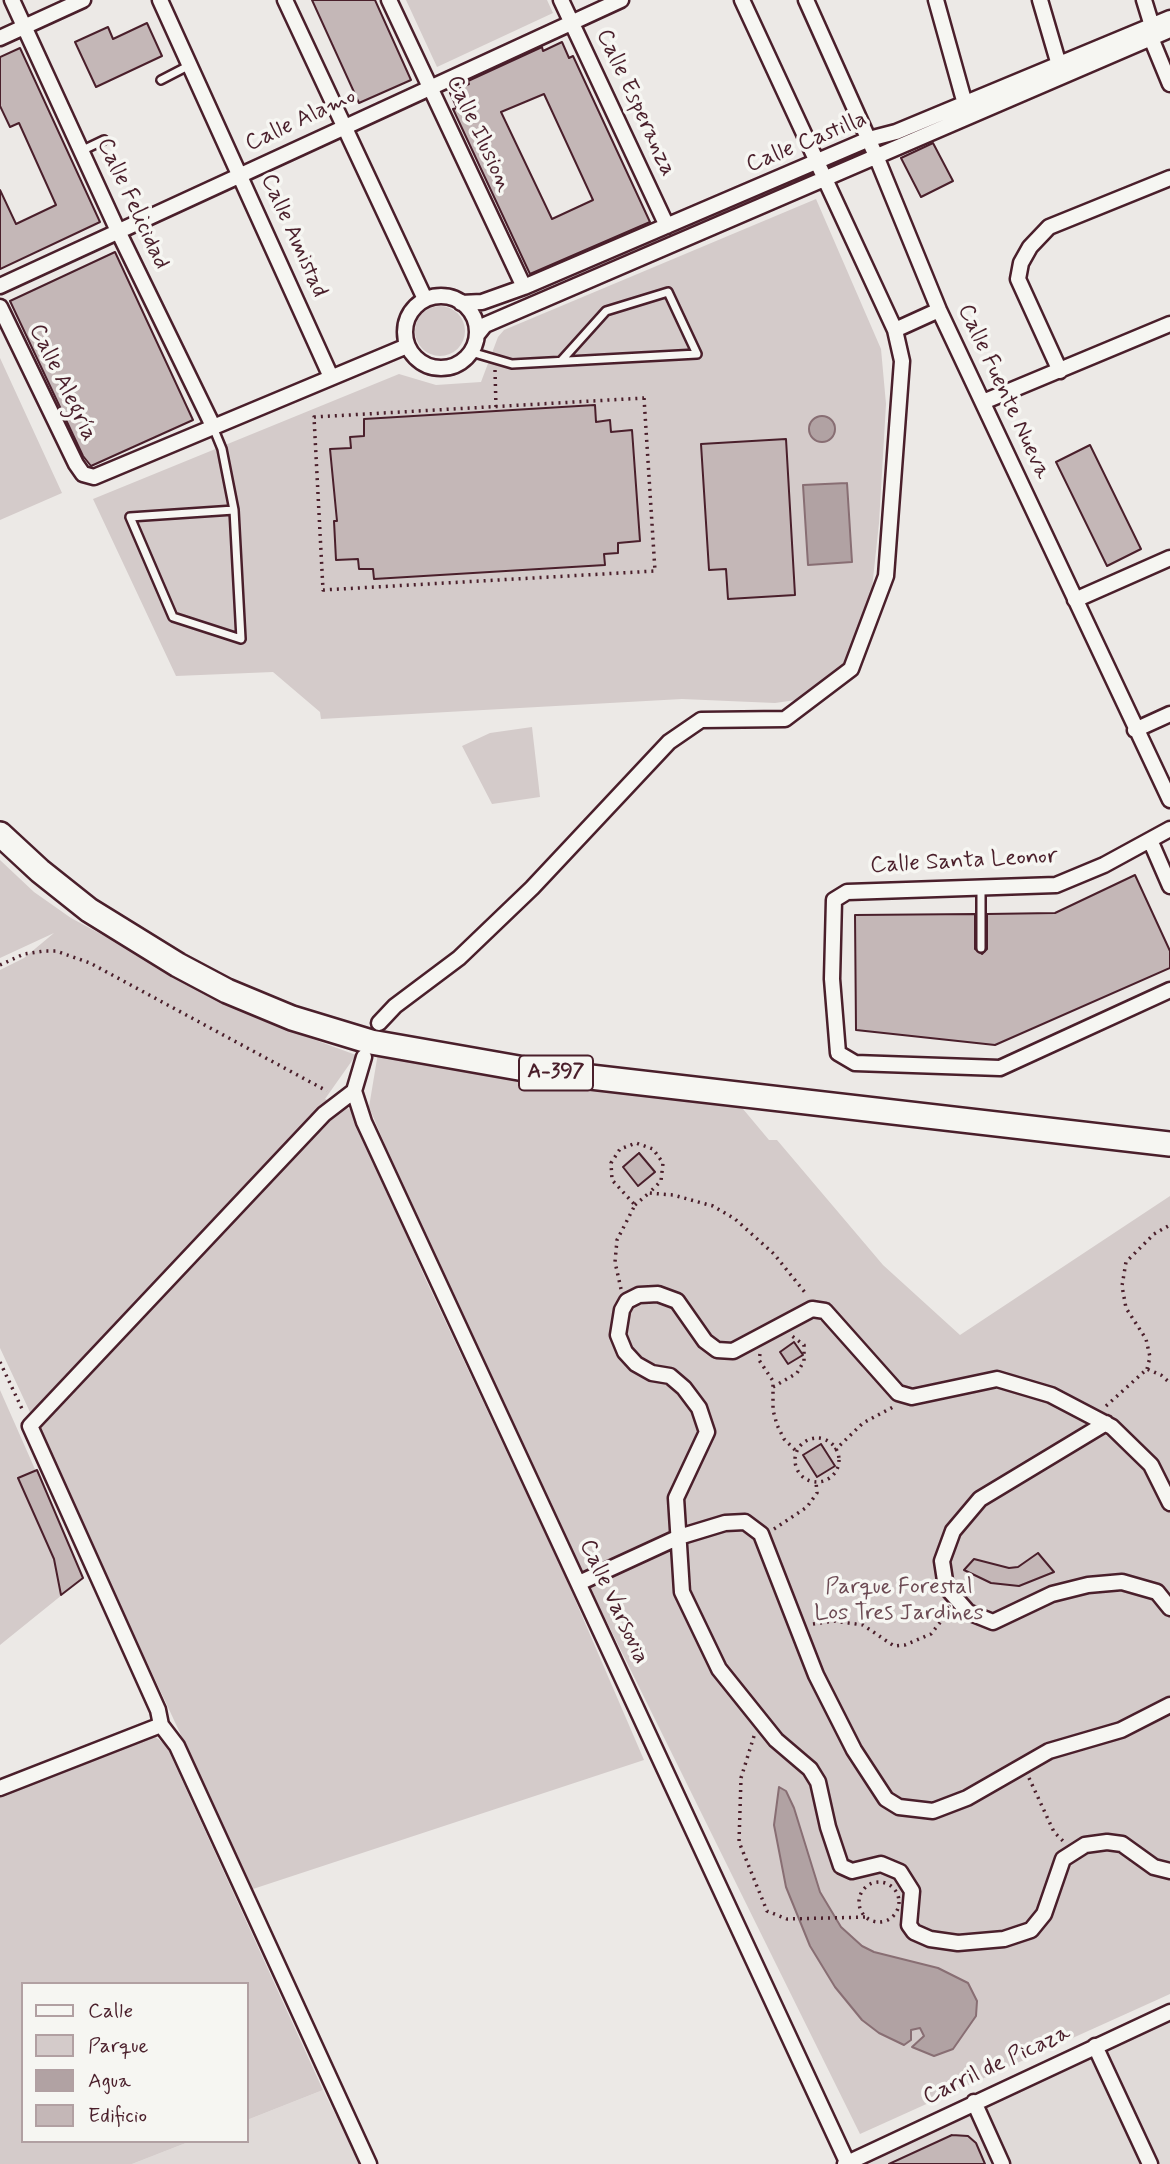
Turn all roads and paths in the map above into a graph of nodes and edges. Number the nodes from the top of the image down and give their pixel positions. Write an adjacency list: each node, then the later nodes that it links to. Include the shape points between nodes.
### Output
1 (12, 0): 15 (street, Calle Felicidad)
2 (83, 0): 15 (street)
3 (160, 0): 19 (street, Calle Amistad)
4 (285, 0): 25 (street)
5 (389, 0): 23 (street, Calle Ilusion)
6 (561, 0): 14 (street, Calle Esperanza)
7 (621, 0): 14 (street, Calle Alamo)
8 (742, 0): 30 (street)
9 (806, 0): 26 (street, Calle Fuente Nueva)
10 (936, 0): 24 (street)
11 (1040, 0): 20 (street)
12 (1144, 0): 17 (street)
13 (1170, 19): 17 (street, Calle Castilla)
14 (572, 23): 23 (street, Calle Alamo); 34 (street, Calle Esperanza)
15 (24, 27): 18 (street); 28 (street, Calle Felicidad)
16 (1170, 30): 17 (street, Calle Castilla)
17 (1151, 32): 20 (street, Calle Castilla); 22 (street); 29 (street, Calle Castilla)
18 (0, 38)
19 (190, 65): 21 (lane); 31 (street, Calle Amistad)
20 (1059, 65): 24 (street, Calle Castilla)
21 (161, 80)
22 (1170, 85)
23 (431, 86): 25 (street, Calle Alamo); 37 (street, Calle Ilusion)
24 (965, 104): 26 (street, Calle Castilla)
25 (344, 126): 31 (street, Calle Alamo); 38 (street)
26 (869, 139): 29 (street, Calle Fuente Nueva); 30 (street, Calle Castilla)
27 (104, 140): 28 (lane)
28 (81, 150): 35 (street, Calle Felicidad)
29 (876, 156): 33 (street, Calle Castilla); 41 (street, Calle Fuente Nueva)
30 (817, 161): 33 (street); 34 (street, Calle Castilla)
31 (239, 174): 35 (street, Calle Alamo); 49 (street, Calle Amistad)
32 (1170, 178): 48 (street, via 1049,227 1025,255 1018,279)
33 (825, 179): 43 (street); 44 (street, Calle Castilla, via 485,325)
34 (667, 226): 37 (street, Calle Castilla)
35 (118, 231): 36 (street, Calle Alamo); 52 (street, Calle Felicidad)
36 (0, 286)
37 (524, 288): 39 (street, Calle Castilla, via 482,302)
38 (425, 299): 39 (street, via 437,296); 45 (street, via 408,319)
39 (461, 303): 44 (street, via 475,319)
40 (0, 307): 52 (street, Calle Alegría, via 76,464 88,476 109,472)
41 (939, 310): 43 (street); 50 (street, Calle Fuente Nueva)
42 (1170, 324): 48 (street)
43 (895, 330): 67 (street, via 902,361 886,576 851,669 785,719 701,720 669,742 532,888 459,958)
44 (477, 335): 46 (street)
45 (407, 346): 46 (street, via 430,367 454,366); 49 (street)
46 (468, 355): 47 (lane, via 512,364); 51 (path, via 495,370)
47 (561, 361): 47 (lane, via 606,311 668,292 697,354)
48 (1060, 371): 50 (street)
49 (331, 377): 52 (street)
50 (983, 402): 55 (street, Calle Fuente Nueva)
51 (496, 407): 51 (path, via 644,398 655,571 323,590 314,417)
52 (213, 426): 53 (lane)
53 (234, 510): 53 (lane, via 130,517 173,617 241,639)
54 (1170, 558): 55 (street)
55 (1075, 600): 57 (street, Calle Fuente Nueva)
56 (1170, 715): 57 (street)
57 (1135, 730): 58 (street, Calle Fuente Nueva)
58 (1170, 800)
59 (1170, 829): 61 (street, Calle Santa Leonor)
60 (0, 834): 71 (main road, A-397, via 89,910 178,965 292,1018 371,1042 544,1072)
61 (1150, 840): 62 (street); 63 (street, Calle Santa Leonor, via 1056,884)
62 (1170, 886)
63 (981, 888): 64 (lane); 66 (street, Calle Santa Leonor, via 847,891 834,900 832,979 838,1053 855,1063 1000,1068)
64 (981, 948)
65 (0, 965): 70 (path, via 44,951 90,963)
66 (1170, 990)
67 (379, 1023)
68 (364, 1057): 69 (street)
69 (354, 1091): 70 (street); 92 (street, Calle Varsovia, via 363,1122)
70 (341, 1100): 85 (street)
71 (1170, 1144)
72 (649, 1194): 73 (path); 73 (path, via 661,1181 663,1163 645,1145 628,1145 614,1155 610,1172 617,1188); 76 (path, via 705,1204 735,1219 789,1271)
73 (635, 1205): 75 (path, via 620,1230 615,1251 618,1282)
74 (1170, 1226): 80 (path, via 1154,1234 1126,1262 1122,1286 1126,1308 1146,1339)
75 (627, 1301): 78 (street, via 658,1294 677,1301 705,1341 717,1350 733,1351); 90 (street, via 618,1335 625,1352 636,1364 670,1376 684,1388 699,1408 707,1432 676,1498)
76 (815, 1309): 78 (street); 83 (street, via 825,1311 840,1325 883,1379)
77 (789, 1334): 82 (path, via 804,1345 804,1361 797,1373)
78 (762, 1336): 82 (path, via 759,1360)
79 (0, 1362): 85 (path)
80 (1147, 1370): 81 (path); 84 (path)
81 (1170, 1383)
82 (773, 1387): 87 (path, via 777,1425)
83 (903, 1394): 84 (street, via 912,1397 997,1379 1051,1395); 86 (path, via 891,1409 863,1423)
84 (1100, 1420): 89 (street, via 1151,1465); 93 (street, via 980,1499 953,1531 942,1561 946,1587)
85 (30, 1426): 98 (street)
86 (835, 1450): 87 (path, via 819,1439 808,1440); 88 (path, via 835,1472)
87 (797, 1451): 88 (path, via 799,1474)
88 (816, 1482): 91 (path, via 817,1493 807,1507)
89 (1170, 1503)
90 (679, 1537): 91 (street, via 724,1523 745,1522); 92 (street); 97 (street, via 682,1592 719,1669)
91 (763, 1538): 95 (street)
92 (579, 1583): 108 (street, Calle Varsovia)
93 (955, 1597): 94 (street, via 968,1612 993,1622 1052,1594 1122,1582 1157,1592); 95 (path, via 931,1634 905,1645 894,1646 863,1625 850,1622)
94 (1170, 1608)
95 (799, 1626): 99 (street, via 816,1675 854,1750 886,1799 899,1807 933,1811)
96 (1170, 1705): 99 (street, via 1121,1730 1049,1751)
97 (763, 1724): 101 (street, via 818,1782 841,1866 852,1871 881,1864 906,1879 913,1896 909,1924 918,1935 958,1943 1004,1939 1031,1930 1044,1914 1063,1859); 103 (path, via 741,1778 739,1842 767,1911 787,1919)
98 (161, 1725): 100 (street); 107 (street, via 177,1746)
99 (1024, 1766): 101 (path, via 1054,1832)
100 (0, 1788)
101 (1072, 1850): 102 (street, via 1097,1842 1122,1844 1154,1867)
102 (1170, 1871)
103 (867, 1917): 103 (path, via 881,1921 894,1914 899,1900 892,1887 878,1882 864,1889 860,1903)
104 (1170, 2011): 105 (street, Carril de Picaza)
105 (1095, 2046): 106 (street, Carril de Picaza); 110 (street)
106 (974, 2102): 108 (street, Carril de Picaza); 109 (street)
107 (369, 2164)
108 (847, 2164)
109 (1002, 2164)
110 (1150, 2164)

